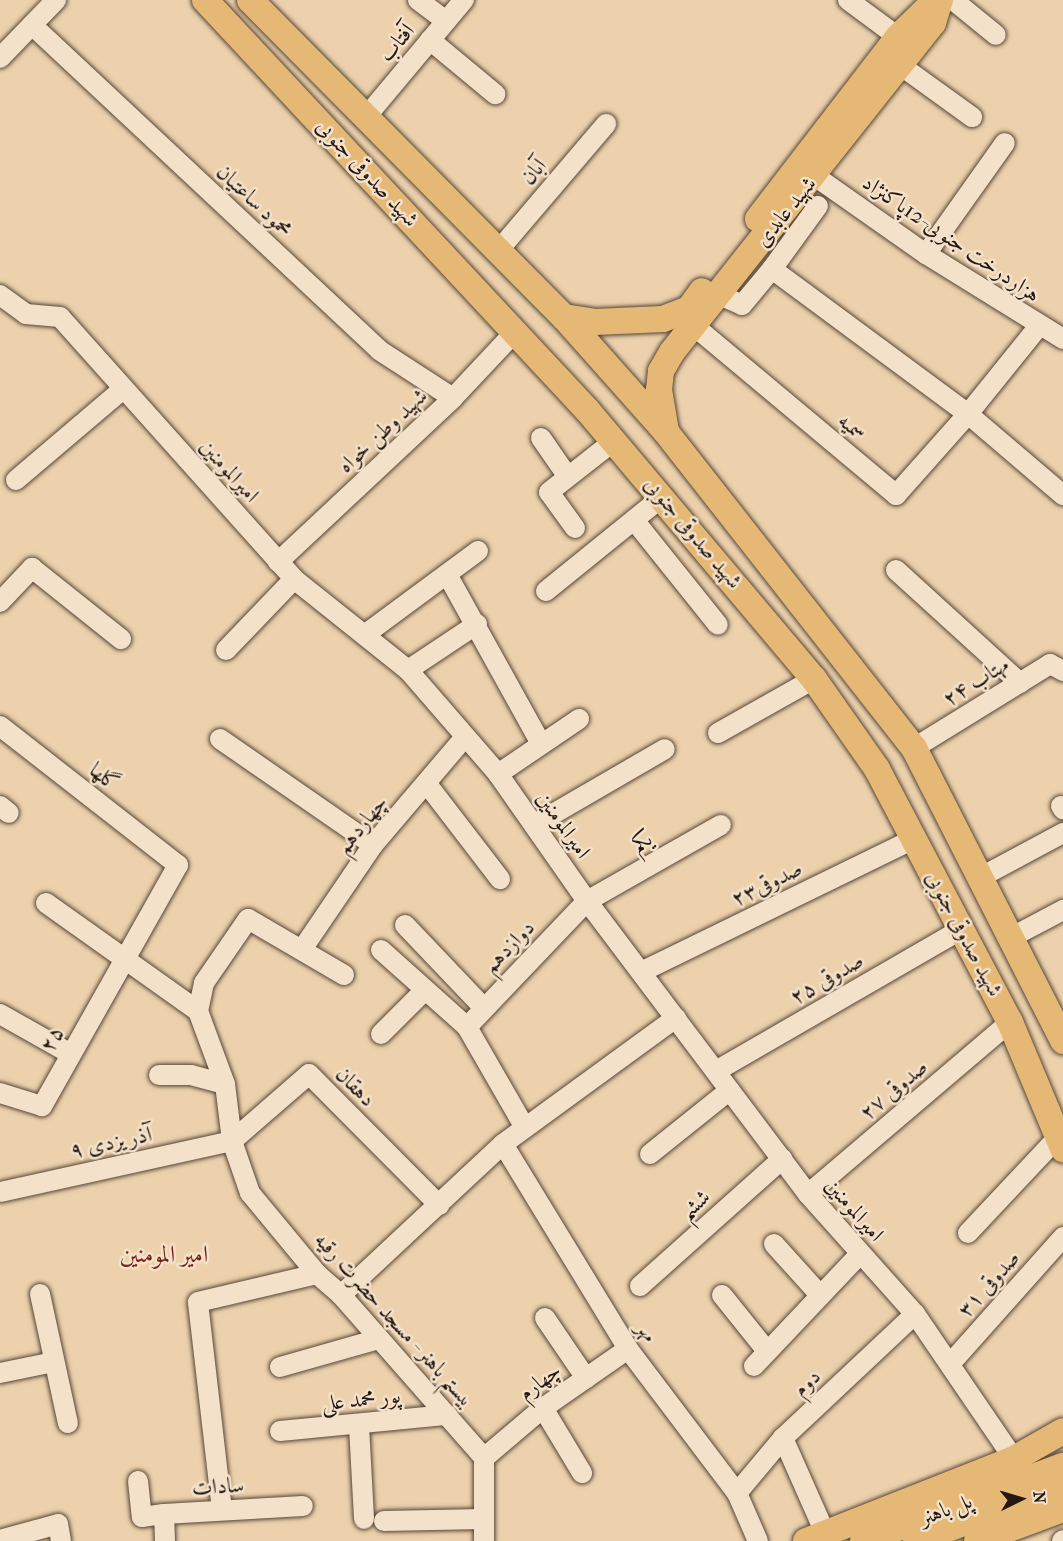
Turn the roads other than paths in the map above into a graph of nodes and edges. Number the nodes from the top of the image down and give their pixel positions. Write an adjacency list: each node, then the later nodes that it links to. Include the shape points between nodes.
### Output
1 (56, 0): 10 (street)
2 (205, 0): 31 (main road, شهید صدوقی جنوبی)
3 (250, 0): 17 (main road, شهید صدوقی جنوبی)
4 (418, 0): 9 (street)
5 (464, 0): 9 (street, آفتاب)
6 (848, 0): 12 (street)
7 (939, 0): 12 (main road, شهید عابدی, via 925,6); 15 (main road, شهید عابدی, via 933,23)
8 (953, 0): 11 (street)
9 (446, 21): 13 (street, آفتاب)
10 (32, 25): 14 (street); 34 (street, محمود ساعتیان, via 379,350)
11 (996, 35)
12 (898, 37): 21 (main road, شهید عابدی)
13 (430, 40): 16 (street); 17 (street, آفتاب)
14 (0, 58)
15 (900, 65): 18 (street); 21 (main road, شهید عابدی)
16 (495, 94)
17 (366, 117): 23 (main road, شهید صدوقی جنوبی)
18 (972, 117)
19 (606, 124): 23 (street, آبان)
20 (1005, 142): 24 (street)
21 (807, 170): 24 (street, هزاردرخت جنوبی-12پاکنژاد); 27 (main road, شهید عابدی); 28 (main road, شهید عابدی, via 678,316 595,322)
22 (818, 206): 25 (street)
23 (498, 250): 28 (main road, شهید صدوقی جنوبی)
24 (926, 254): 30 (street, هزاردرخت جنوبی-12پاکنژاد)
25 (772, 269): 27 (street, via 742,305); 35 (street)
26 (0, 295): 33 (street, امیرالمومنین, via 26,314 60,317)
27 (720, 295): 29 (main road, شهید عابدی)
28 (564, 317): 36 (main road, شهید صدوقی جنوبی)
29 (693, 325): 35 (street, سمیه, via 896,495); 36 (main road, شهید عابدی, via 662,371 659,390)
30 (1039, 326): 32 (street, هزاردرخت جنوبی-12پاکنژاد); 35 (street)
31 (516, 331): 34 (street, شهید وطن خواه); 38 (main road, شهید صدوقی جنوبی)
32 (1063, 339)
33 (123, 389): 40 (street); 46 (street, امیرالمومنین)
34 (453, 398): 46 (street, شهید وطن خواه)
35 (968, 414): 41 (street)
36 (666, 432): 67 (main road, شهید صدوقی جنوبی)
37 (541, 438): 39 (street)
38 (615, 440): 39 (street); 42 (main road, شهید صدوقی جنوبی)
39 (568, 477): 44 (street, via 549,492)
40 (16, 480)
41 (1063, 495)
42 (662, 497): 43 (street); 59 (main road, شهید صدوقی جنوبی)
43 (634, 520): 50 (street); 53 (street)
44 (575, 528)
45 (478, 551): 48 (street)
46 (278, 562): 49 (street, امیرالمومنین)
47 (896, 570): 60 (street)
48 (448, 576): 52 (street); 54 (street)
49 (294, 579): 54 (street, امیرالمومنین); 56 (street)
50 (546, 591)
51 (0, 602): 55 (street, via 32,567)
52 (477, 624): 57 (street); 66 (street)
53 (718, 625)
54 (367, 633): 57 (street, امیرالمومنین)
55 (121, 639)
56 (226, 650)
57 (408, 670): 64 (street, امیرالمومنین)
58 (1063, 670): 60 (street, مهتاب ۲۴, via 1050,664)
59 (814, 679): 63 (street); 74 (main road, شهید صدوقی جنوبی, via 877,769)
60 (1020, 683): 67 (street, مهتاب ۲۴)
61 (579, 719): 66 (street)
62 (0, 726): 76 (street, گلها)
63 (718, 733)
64 (465, 737): 69 (street, امیرالمومنین); 70 (street, چهاردهم)
65 (220, 739): 75 (street)
66 (541, 744): 69 (street)
67 (914, 748): 77 (main road, شهید صدوقی جنوبی)
68 (665, 749): 71 (street)
69 (498, 774): 71 (street, امیرالمومنین)
70 (427, 784): 75 (street, چهاردهم); 78 (street)
71 (534, 825): 79 (street, امیرالمومنین)
72 (721, 825): 79 (street, یکم)
73 (1063, 833): 77 (street)
74 (914, 839): 83 (main road, شهید صدوقی جنوبی); 88 (street, صدوقی۲۳)
75 (374, 845): 85 (street, چهاردهم)
76 (178, 865): 87 (street, ۲۵)
77 (981, 877): 84 (main road, شهید صدوقی جنوبی)
78 (500, 879)
79 (587, 901): 88 (street, امیرالمومنین); 91 (street, دوازدهم)
80 (46, 903): 87 (street)
81 (1063, 910): 84 (street)
82 (405, 925): 91 (street)
83 (962, 929): 95 (main road, شهید صدوقی جنوبی); 100 (street, صدوقی ۲۵)
84 (1012, 937): 98 (main road, شهید صدوقی جنوبی)
85 (303, 948): 89 (street); 92 (street, via 248,919 204,983)
86 (381, 950): 90 (street)
87 (125, 955): 92 (street); 99 (street, ۲۵)
88 (641, 972): 94 (street, امیرالمومنین)
89 (344, 975)
90 (424, 991): 96 (street); 97 (street)
91 (484, 1008): 96 (street, دوازدهم)
92 (198, 1011): 102 (street, بیستم باهنر - مسجد حضرت رقیه)
93 (0, 1014): 99 (street)
94 (676, 1018): 100 (street, امیرالمومنین); 105 (street)
95 (1010, 1022): 107 (main road, شهید صدوقی جنوبی); 112 (street, صدوقی ۲۷)
96 (467, 1027): 105 (street)
97 (381, 1034)
98 (1062, 1035)
99 (71, 1054): 104 (street, ۲۵, via 42,1106)
100 (716, 1071): 103 (street, امیرالمومنین)
101 (159, 1075): 102 (street, via 191,1075)
102 (225, 1084): 106 (street, بیستم باهنر - مسجد حضرت رقیه)
103 (730, 1090): 109 (street); 110 (street, امیرالمومنین)
104 (0, 1094)
105 (525, 1128): 108 (street)
106 (232, 1141): 111 (street, آذر یزدی ۹); 113 (street, دهقان, via 309,1074); 118 (street, بیستم باهنر - مسجد حضرت رقیه, via 250,1193)
107 (1060, 1143): 114 (street)
108 (503, 1144): 113 (street); 127 (street, مهر)
109 (650, 1154)
110 (782, 1160): 112 (street, امیرالمومنین); 119 (street, ششم)
111 (0, 1192)
112 (808, 1194): 117 (street, امیرالمومنین)
113 (439, 1205): 121 (street)
114 (968, 1233)
115 (1063, 1237): 130 (street, صدوقی ۳۱)
116 (774, 1244): 123 (street)
117 (860, 1254): 123 (street); 124 (street, امیرالمومنین)
118 (317, 1274): 121 (street, بیستم باهنر - مسجد حضرت رقیه); 151 (street, via 198,1302)
119 (640, 1286)
120 (40, 1294): 129 (street)
121 (341, 1295): 126 (street, بیستم باهنر - مسجد حضرت رقیه)
122 (722, 1295): 128 (street)
123 (820, 1295): 128 (street)
124 (915, 1314): 130 (street, امیرالمومنین); 141 (street, دوم)
125 (544, 1318): 134 (street)
126 (379, 1339): 132 (street); 136 (street, بیستم باهنر - مسجد حضرت رقیه)
127 (628, 1348): 134 (street, چهارم); 148 (street, مهر)
128 (767, 1351): 131 (street)
129 (54, 1362): 133 (street); 137 (street)
130 (950, 1364): 143 (street, امیرالمومنین)
131 (754, 1366)
132 (280, 1367)
133 (0, 1373)
134 (586, 1378): 135 (street, چهارم)
135 (543, 1408): 142 (street, چهارم); 145 (street)
136 (447, 1414): 138 (street, پور محمد علی); 142 (street, بیستم باهنر - مسجد حضرت رقیه)
137 (68, 1423)
138 (358, 1426): 139 (street, پور محمد علی); 153 (street)
139 (280, 1431)
140 (1058, 1434): 143 (main road); 144 (main road)
141 (783, 1438): 148 (street, دوم); 156 (street)
142 (484, 1458): 154 (street)
143 (1014, 1458): 156 (main road)
144 (1063, 1465): 162 (main road, پل باهنر)
145 (582, 1473)
146 (138, 1481): 152 (street, via 142,1517)
147 (1063, 1485): 163 (main road, پل باهنر)
148 (737, 1493): 161 (street, مهر)
149 (303, 1506): 151 (street, سادات)
150 (1063, 1509): 164 (main road)
151 (222, 1510): 152 (street, سادات)
152 (164, 1514): 159 (street, سادات)
153 (364, 1519)
154 (483, 1519): 155 (street); 160 (street)
155 (384, 1521)
156 (816, 1537)
157 (0, 1540): 158 (street, via 58,1524)
158 (61, 1541)
159 (165, 1541)
160 (484, 1541)
161 (758, 1541)
162 (863, 1541)
163 (916, 1541)
164 (977, 1541)

